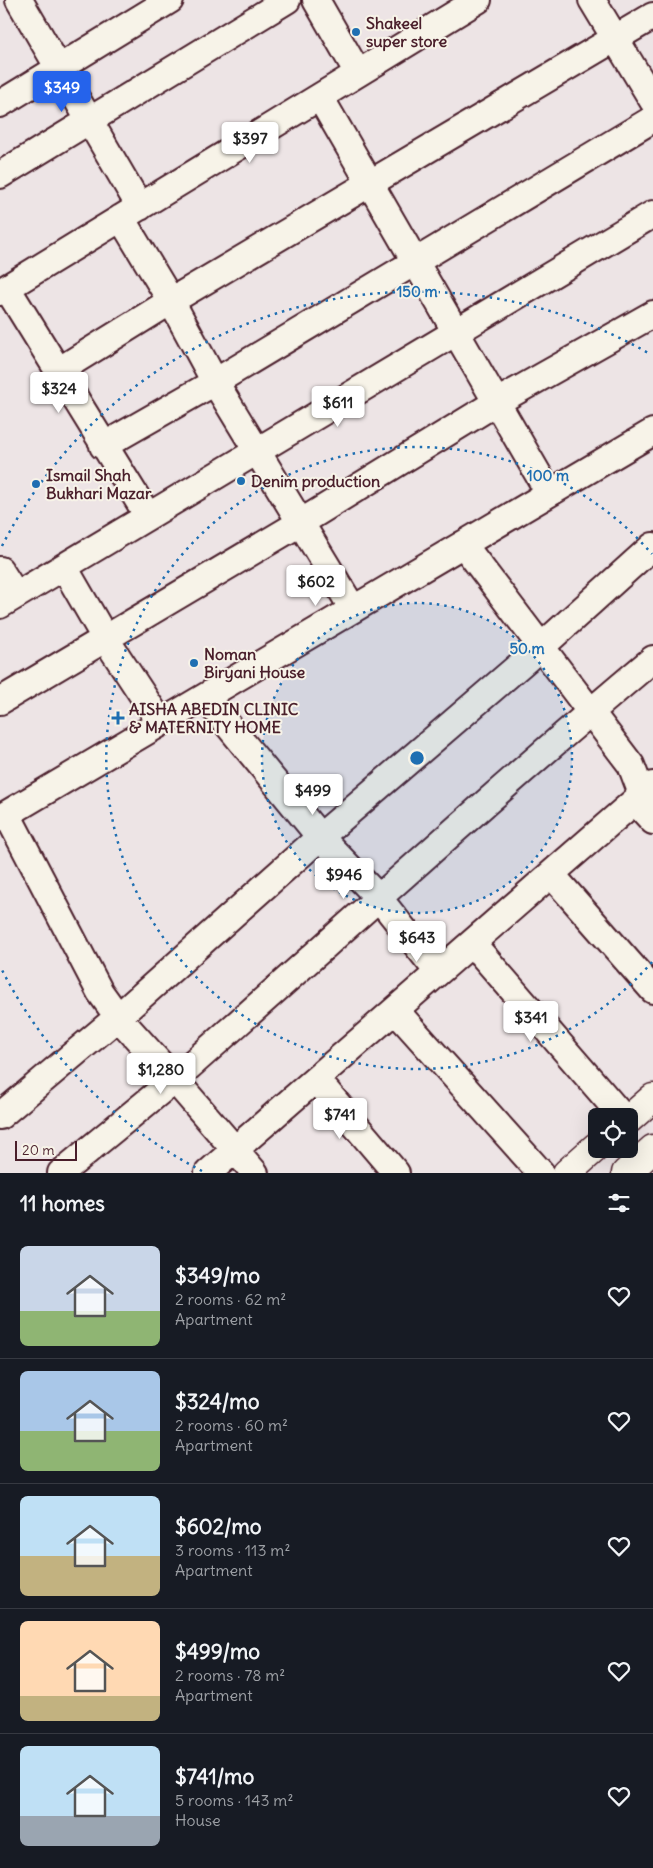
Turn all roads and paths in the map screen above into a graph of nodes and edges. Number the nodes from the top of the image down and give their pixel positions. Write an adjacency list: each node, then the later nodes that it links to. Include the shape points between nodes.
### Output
1 (19, 0): 9 (street)
2 (170, 0): 9 (street)
3 (287, 0): 14 (street)
4 (316, 0): 10 (street)
5 (478, 0): 10 (street)
6 (592, 0): 8 (street)
7 (653, 16): 8 (street)
8 (614, 39): 12 (street); 17 (street)
9 (59, 68): 13 (street); 14 (street)
10 (358, 73): 11 (street)
11 (320, 97): 17 (street); 18 (street)
12 (653, 100)
13 (0, 104)
14 (90, 120): 16 (street); 18 (street)
15 (653, 120): 20 (street)
16 (0, 175)
17 (370, 185): 20 (street); 22 (street)
18 (131, 212): 21 (street); 22 (street)
19 (653, 214): 24 (street)
20 (415, 261): 24 (street); 26 (street)
21 (4, 290): 25 (street)
22 (171, 301): 25 (street); 26 (street)
23 (653, 314): 27 (street)
24 (456, 333): 27 (street); 30 (street)
25 (58, 372): 29 (street)
26 (215, 382): 29 (street); 30 (street)
27 (497, 402): 31 (street); 33 (street)
28 (653, 432): 31 (street)
29 (103, 446): 32 (street)
30 (258, 452): 32 (street); 33 (street)
31 (549, 493): 34 (street)
32 (148, 516): 36 (street)
33 (300, 523): 39 (street); 40 (street)
34 (463, 544): 39 (street); 41 (street)
35 (653, 546): 41 (street)
36 (64, 567): 38 (street); 40 (street)
37 (0, 570): 38 (street)
38 (8, 600)
39 (353, 609): 43 (street)
40 (105, 638): 44 (street); 46 (street)
41 (541, 647): 45 (street); 50 (street)
42 (653, 659): 45 (street)
43 (205, 697): 46 (street); 50 (street)
44 (0, 701)
45 (591, 712): 47 (street); 52 (street)
46 (161, 723): 48 (street)
47 (648, 789): 49 (street, via 642,809); 51 (street)
48 (4, 816): 57 (street, via 100,992)
49 (653, 821)
50 (320, 837): 52 (street); 57 (street)
51 (551, 874): 53 (street); 55 (street)
52 (378, 897): 54 (street); 58 (street)
53 (472, 942): 54 (street); 61 (street)
54 (438, 972): 56 (street)
55 (653, 990)
56 (395, 1010): 59 (street); 70 (street)
57 (118, 1017): 58 (street); 63 (street)
58 (174, 1079): 64 (street); 66 (street)
59 (316, 1080): 64 (street); 69 (street)
60 (653, 1098): 62 (main road)
61 (615, 1108)
62 (638, 1111)
63 (0, 1116)
64 (235, 1150): 67 (street); 68 (street)
65 (588, 1154): 71 (main road)
66 (60, 1173)
67 (208, 1173)
68 (255, 1173)
69 (396, 1173)
70 (541, 1173)
71 (567, 1173)

